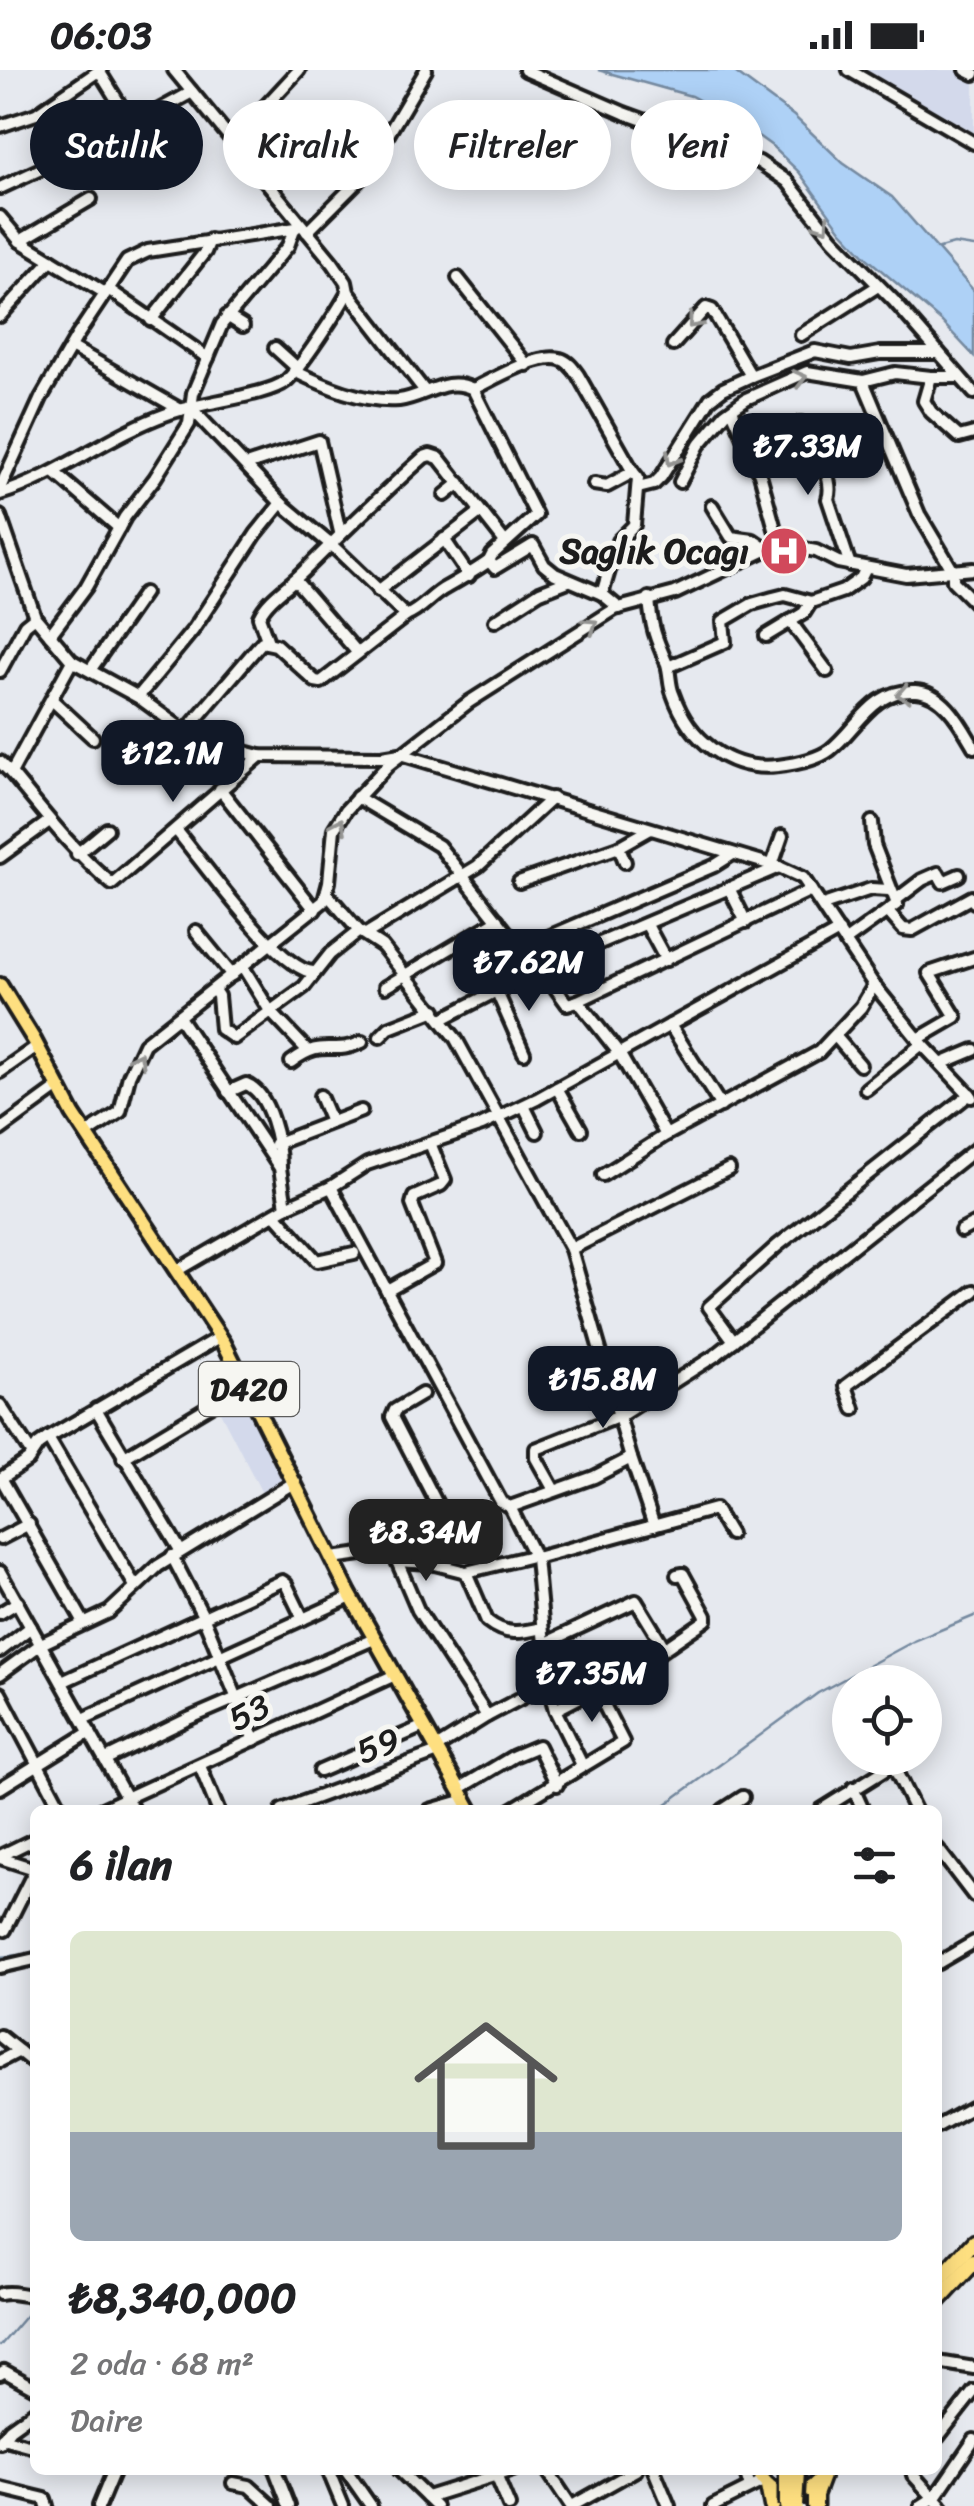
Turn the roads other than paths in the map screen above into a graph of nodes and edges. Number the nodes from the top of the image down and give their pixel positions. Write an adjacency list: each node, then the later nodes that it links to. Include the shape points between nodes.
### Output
1 (100, 70): 10 (street); 13 (street, via 36,114)
2 (174, 70): 9 (street)
3 (299, 70): 12 (street)
4 (426, 70): 21 (street, via 366,174)
5 (525, 70): 26 (street, one-way to 26, via 759,162 788,182)
6 (849, 70): 15 (street)
7 (966, 70): 8 (street)
8 (974, 74)
9 (192, 92): 11 (street); 14 (street)
10 (118, 100)
11 (177, 100)
12 (271, 100)
13 (0, 126)
14 (223, 127)
15 (974, 142)
16 (30, 173): 17 (street)
17 (0, 188)
18 (274, 190): 21 (street)
19 (91, 200): 23 (street)
20 (0, 217): 23 (street)
21 (301, 228): 22 (street); 28 (street); 29 (street)
22 (210, 240): 27 (street, via 133,256); 31 (street)
23 (20, 241): 24 (street)
24 (50, 260): 27 (street); 30 (street)
25 (458, 278): 39 (street)
26 (878, 286): 33 (street); 37 (street)
27 (107, 291): 31 (street); 35 (street)
28 (348, 292): 40 (street); 46 (street)
29 (230, 309): 32 (street); 38 (street)
30 (0, 316)
31 (152, 320): 38 (street)
32 (243, 326)
33 (801, 335)
34 (673, 345): 41 (street, one-way to 34, via 712,310 706,308)
35 (71, 348): 48 (street); 59 (street)
36 (274, 348): 40 (street)
37 (937, 353): 41 (street, via 851,358 815,352); 43 (street)
38 (208, 358): 48 (street)
39 (527, 365): 45 (street); 54 (street, via 566,361)
40 (295, 369): 46 (street, via 340,390 393,400); 48 (street, via 274,388)
41 (751, 376): 58 (street, one-way to 58, via 710,399 661,478)
42 (931, 376): 43 (street); 44 (street, via 895,373); 51 (street, via 924,401 930,412 959,437)
43 (958, 376): 47 (street)
44 (863, 381): 49 (street, one-way to 44, via 807,372); 76 (street, via 919,514)
45 (473, 389): 46 (street, via 449,384); 68 (street, via 536,515)
46 (424, 390)
47 (974, 392)
48 (186, 408): 52 (street); 53 (street, via 114,437); 65 (street, via 188,424)
49 (732, 410): 55 (street, via 699,444); 70 (street)
50 (801, 422): 73 (street, via 828,479 828,499)
51 (974, 433)
52 (246, 466): 61 (street); 66 (street, via 318,442)
53 (54, 472): 59 (street); 65 (street)
54 (634, 472): 57 (street, via 606,486); 58 (street)
55 (680, 482)
56 (460, 483): 60 (street); 63 (street); 66 (street, via 439,458 424,457)
57 (594, 484)
58 (638, 488): 82 (street, via 634,525 618,541)
59 (0, 491)
60 (445, 495)
61 (281, 503): 69 (street); 100 (street)
62 (712, 506): 71 (street, via 731,537)
63 (480, 512): 67 (street); 68 (street)
64 (0, 516): 87 (street)
65 (120, 528): 91 (street)
66 (340, 532): 69 (street)
67 (444, 539): 77 (street); 80 (street)
68 (505, 542): 72 (street)
69 (328, 544): 78 (street); 80 (street)
70 (786, 545): 71 (street); 73 (street)
71 (766, 549): 83 (street, via 675,593)
72 (490, 561): 77 (street); 79 (street, via 496,568 533,545 544,565)
73 (850, 564): 74 (street)
74 (866, 568): 76 (street, via 906,575); 84 (street, via 852,587)
75 (974, 569): 76 (street)
76 (953, 571): 85 (street, via 953,581)
77 (469, 576): 88 (street)
78 (295, 580): 93 (street, via 263,608 259,618); 94 (street)
79 (572, 580): 82 (street); 89 (street)
80 (378, 590): 88 (street)
81 (144, 593): 98 (street)
82 (602, 594): 86 (street)
83 (648, 598): 86 (street); 97 (street, via 651,628)
84 (811, 602): 90 (street); 97 (street, via 785,595 752,604 723,620 725,642)
85 (974, 602)
86 (619, 608): 106 (street, one-way to 86)
87 (35, 616): 91 (street); 96 (street)
88 (406, 616): 94 (street)
89 (495, 622)
90 (790, 622): 92 (street); 99 (street)
91 (50, 635): 95 (street)
92 (766, 636)
93 (268, 642): 94 (street, via 321,682); 102 (street, via 253,649)
94 (357, 652)
95 (72, 661): 98 (street); 101 (street)
96 (2, 664)
97 (668, 666): 104 (street, one-way to 97, via 948,708 920,691 890,694 820,755 773,767 736,762 710,748 687,723 673,697)
98 (91, 669): 100 (street)
99 (827, 671)
100 (138, 697): 102 (street)
101 (52, 700): 103 (street); 108 (street)
102 (185, 732): 105 (street)
103 (93, 738)
104 (974, 747)
105 (260, 756): 106 (street); 109 (street)
106 (392, 759): 110 (street); 111 (street)
107 (0, 762): 108 (street)
108 (11, 773): 112 (street)
109 (220, 790): 115 (street); 133 (street)
110 (356, 797): 124 (street, via 439,846); 129 (street, one-way to 110, via 334,829)
111 (552, 798): 116 (street); 124 (street)
112 (48, 822): 119 (street); 121 (street)
113 (872, 822): 130 (street)
114 (107, 828): 119 (street)
115 (176, 830): 119 (street, via 112,884); 141 (street)
116 (648, 830): 118 (street); 120 (street)
117 (782, 836): 123 (street)
118 (618, 847): 122 (street); 126 (street)
119 (77, 854)
120 (733, 854): 123 (street); 142 (street)
121 (0, 858)
122 (625, 862)
123 (776, 866): 127 (street); 128 (street, via 803,878)
124 (464, 875): 135 (street); 139 (street)
125 (958, 875): 130 (street, via 943,882 938,873)
126 (519, 882)
127 (730, 890): 136 (street); 137 (street)
128 (811, 890): 132 (street); 136 (street)
129 (327, 894): 133 (street); 139 (street)
130 (893, 894): 132 (street, via 871,889); 134 (street, via 897,904)
131 (974, 902): 134 (street, via 972,897 912,930 902,929)
132 (823, 905): 140 (street)
133 (315, 910): 141 (street)
134 (888, 912): 140 (street)
135 (498, 920): 142 (street); 149 (street)
136 (746, 922): 144 (street)
137 (648, 925): 144 (street); 146 (street)
138 (196, 931): 148 (street)
139 (362, 933): 147 (street, via 344,940); 149 (street)
140 (843, 936): 151 (street); 159 (street)
141 (270, 946): 145 (street); 147 (street, via 302,972)
142 (520, 949): 146 (street)
143 (974, 958): 162 (street, via 929,973 956,1017)
144 (666, 960): 155 (street)
145 (243, 967): 148 (street); 156 (street)
146 (538, 970): 154 (street); 155 (street, via 567,1004)
147 (315, 972): 156 (street)
148 (232, 975): 153 (street)
149 (404, 975): 152 (street); 157 (street)
150 (0, 985): 164 (main road, D420)
151 (874, 985): 161 (street); 162 (street)
152 (384, 987)
153 (214, 990): 156 (street, via 221,1029 232,1038); 158 (street)
154 (497, 992): 157 (street); 167 (street)
155 (578, 1002): 168 (street)
156 (270, 1011): 165 (street)
157 (438, 1015): 160 (street); 182 (street)
158 (179, 1017): 176 (street); 187 (street, one-way to 158, via 120,1112 144,1044)
159 (670, 1025): 168 (street); 180 (street)
160 (380, 1037)
161 (836, 1037): 171 (street); 180 (street, via 806,1061)
162 (920, 1041): 170 (street); 175 (street)
163 (362, 1042): 165 (street)
164 (37, 1046): 172 (street); 173 (main road, D420)
165 (307, 1050): 169 (street)
166 (974, 1050): 170 (street)
167 (524, 1053)
168 (618, 1054): 174 (street); 188 (street)
169 (291, 1062)
170 (943, 1063): 178 (street)
171 (860, 1066)
172 (0, 1072)
173 (59, 1087): 184 (street); 187 (main road, D420)
174 (557, 1088): 179 (street); 185 (street)
175 (866, 1089)
176 (228, 1092): 189 (street, via 254,1087); 191 (street)
177 (320, 1096): 183 (street)
178 (972, 1096): 207 (street, via 727,1288 709,1308)
179 (524, 1106): 182 (street); 186 (street)
180 (720, 1106): 188 (street)
181 (361, 1111): 183 (street)
182 (497, 1118): 190 (street); 201 (street)
183 (331, 1122): 189 (street)
184 (0, 1130)
185 (581, 1130)
186 (537, 1132)
187 (86, 1134): 203 (main road, D420)
188 (666, 1135): 195 (street)
189 (278, 1143): 191 (street); 193 (street)
190 (430, 1143): 196 (street, via 366,1164); 204 (street, via 445,1180 412,1204 435,1263)
191 (264, 1146): 193 (street)
192 (974, 1150): 207 (street)
193 (280, 1168): 197 (street)
194 (729, 1169): 201 (street)
195 (603, 1175)
196 (331, 1187): 197 (street); 204 (street)
197 (286, 1206): 198 (street)
198 (275, 1214): 202 (street, via 316,1261); 203 (street)
199 (974, 1224): 200 (street)
200 (961, 1231)
201 (570, 1249): 213 (street)
202 (354, 1253)
203 (176, 1271): 206 (main road, D420)
204 (387, 1290): 221 (street, via 501,1502)
205 (974, 1291): 212 (street, via 846,1386)
206 (220, 1337): 208 (main road, D420); 211 (street)
207 (734, 1341): 213 (street)
208 (246, 1384): 216 (street); 219 (main road, D420)
209 (422, 1394): 226 (street, via 392,1416 437,1504)
210 (0, 1405): 215 (street)
211 (96, 1410): 214 (street); 216 (street)
212 (854, 1410)
213 (620, 1416): 217 (street); 220 (street, via 536,1449)
214 (48, 1438): 215 (street); 234 (street)
215 (31, 1453): 218 (street)
216 (123, 1458): 227 (street)
217 (631, 1458): 220 (street); 223 (street)
218 (1, 1478): 222 (street)
219 (296, 1482): 227 (street); 229 (main road, D420)
220 (554, 1490): 221 (street)
221 (510, 1507): 228 (street)
222 (29, 1524): 225 (street); 240 (street)
223 (654, 1526): 224 (street, via 715,1508); 228 (street)
224 (730, 1534)
225 (0, 1539)
226 (390, 1550): 229 (street); 230 (street)
227 (176, 1553): 234 (street); 238 (street)
228 (534, 1557): 232 (street); 242 (street)
229 (332, 1558): 235 (main road, D420)
230 (397, 1561): 232 (street); 257 (street, via 439,1647)
231 (0, 1572): 236 (street)
232 (466, 1572): 242 (street, via 493,1625 510,1633)
233 (677, 1575): 246 (street, via 706,1620)
234 (135, 1586): 240 (street, via 109,1612)
235 (352, 1597): 239 (street); 243 (main road, D420)
236 (18, 1602): 237 (street); 241 (street)
237 (0, 1613)
238 (203, 1616): 239 (street, via 282,1581); 248 (street); 251 (street)
239 (303, 1619): 248 (street)
240 (84, 1623): 244 (street)
241 (31, 1627): 244 (street); 247 (street)
242 (542, 1628): 245 (street)
243 (374, 1639): 250 (main road, D420); 255 (street)
244 (41, 1644): 249 (street); 251 (street)
245 (544, 1644): 246 (street, via 636,1602); 252 (street)
246 (664, 1647): 253 (street)
247 (0, 1650)
248 (218, 1657): 255 (street); 258 (street)
249 (0, 1674)
250 (395, 1675): 259 (main road, D420); 261 (street, 53)
251 (62, 1682): 258 (street)
252 (548, 1684): 256 (street); 257 (street, 59)
253 (596, 1690): 256 (street); 265 (street, via 623,1742)
254 (0, 1693): 264 (street)
255 (236, 1699): 261 (street); 263 (street)
256 (556, 1710): 265 (street)
257 (486, 1716): 262 (street, 59)
258 (83, 1719): 260 (street)
259 (424, 1726): 262 (main road, D420); 267 (street)
260 (90, 1732): 263 (street); 264 (street)
261 (254, 1740): 266 (street, 53)
262 (437, 1750): 271 (street, 59); 274 (main road, D420)
263 (106, 1759): 273 (street)
264 (39, 1763): 269 (street); 275 (street)
265 (582, 1765): 268 (street)
266 (200, 1766): 273 (street, 53); 278 (street)
267 (320, 1771)
268 (557, 1784): 274 (street, via 538,1746 514,1756); 281 (street)
269 (0, 1788)
270 (853, 1788): 283 (street); 284 (street); 285 (street, via 893,1764)
271 (330, 1794): 279 (street, 59); 280 (street)
272 (743, 1797): 282 (street)
273 (127, 1798): 276 (street, 53); 277 (street)
274 (465, 1800)
275 (60, 1805)
276 (111, 1805)
277 (130, 1805)
278 (216, 1805)
279 (297, 1805)
280 (333, 1805)
281 (520, 1805)
282 (731, 1805)
283 (828, 1805)
284 (861, 1805)
285 (913, 1805)
286 (30, 1842): 288 (street)
287 (942, 1854): 291 (street)
288 (0, 1857): 289 (street)
289 (30, 1867)
290 (30, 1879): 292 (street)
291 (974, 1896)
292 (0, 1928)
293 (974, 1942): 295 (street)
294 (30, 1960): 296 (street)
295 (942, 1961)
296 (0, 1967)
297 (0, 2036): 298 (street)
298 (19, 2051): 299 (street); 300 (street)
299 (30, 2060)
300 (0, 2061)
301 (974, 2106): 302 (street)
302 (942, 2124)
303 (974, 2231): 306 (highway)
304 (974, 2242): 307 (highway)
305 (974, 2262): 310 (highway)
306 (942, 2266)
307 (942, 2277)
308 (0, 2294): 309 (street)
309 (30, 2295)
310 (942, 2297)
311 (942, 2363): 312 (street)
312 (974, 2368)
313 (0, 2374): 314 (street)
314 (30, 2385)
315 (974, 2391): 316 (street)
316 (963, 2406): 318 (street); 319 (street)
317 (30, 2414): 320 (street)
318 (974, 2415)
319 (942, 2432)
320 (1, 2440): 322 (street)
321 (974, 2440): 342 (street)
322 (30, 2447)
323 (112, 2475): 344 (street)
324 (277, 2475): 346 (street)
325 (330, 2475): 347 (street)
326 (349, 2475): 348 (street)
327 (404, 2475): 341 (street)
328 (493, 2475): 341 (street)
329 (496, 2475): 350 (street)
330 (550, 2475): 351 (street)
331 (627, 2475): 351 (street)
332 (656, 2475): 352 (street)
333 (786, 2475): 355 (highway, bridge)
334 (797, 2475): 356 (highway, bridge)
335 (823, 2475): 338 (main road, via 798,2494)
336 (823, 2475): 357 (highway)
337 (914, 2475): 342 (street)
338 (760, 2481): 353 (street); 354 (highway)
339 (233, 2483): 345 (street, via 249,2486)
340 (0, 2488): 343 (street, via 45,2499)
341 (427, 2497): 349 (street)
342 (938, 2501): 358 (street)
343 (47, 2506)
344 (99, 2506)
345 (272, 2506)
346 (289, 2506)
347 (343, 2506)
348 (371, 2506)
349 (436, 2506)
350 (509, 2506)
351 (572, 2506)
352 (669, 2506)
353 (714, 2506)
354 (772, 2506)
355 (787, 2506)
356 (795, 2506)
357 (815, 2506)
358 (921, 2506)

